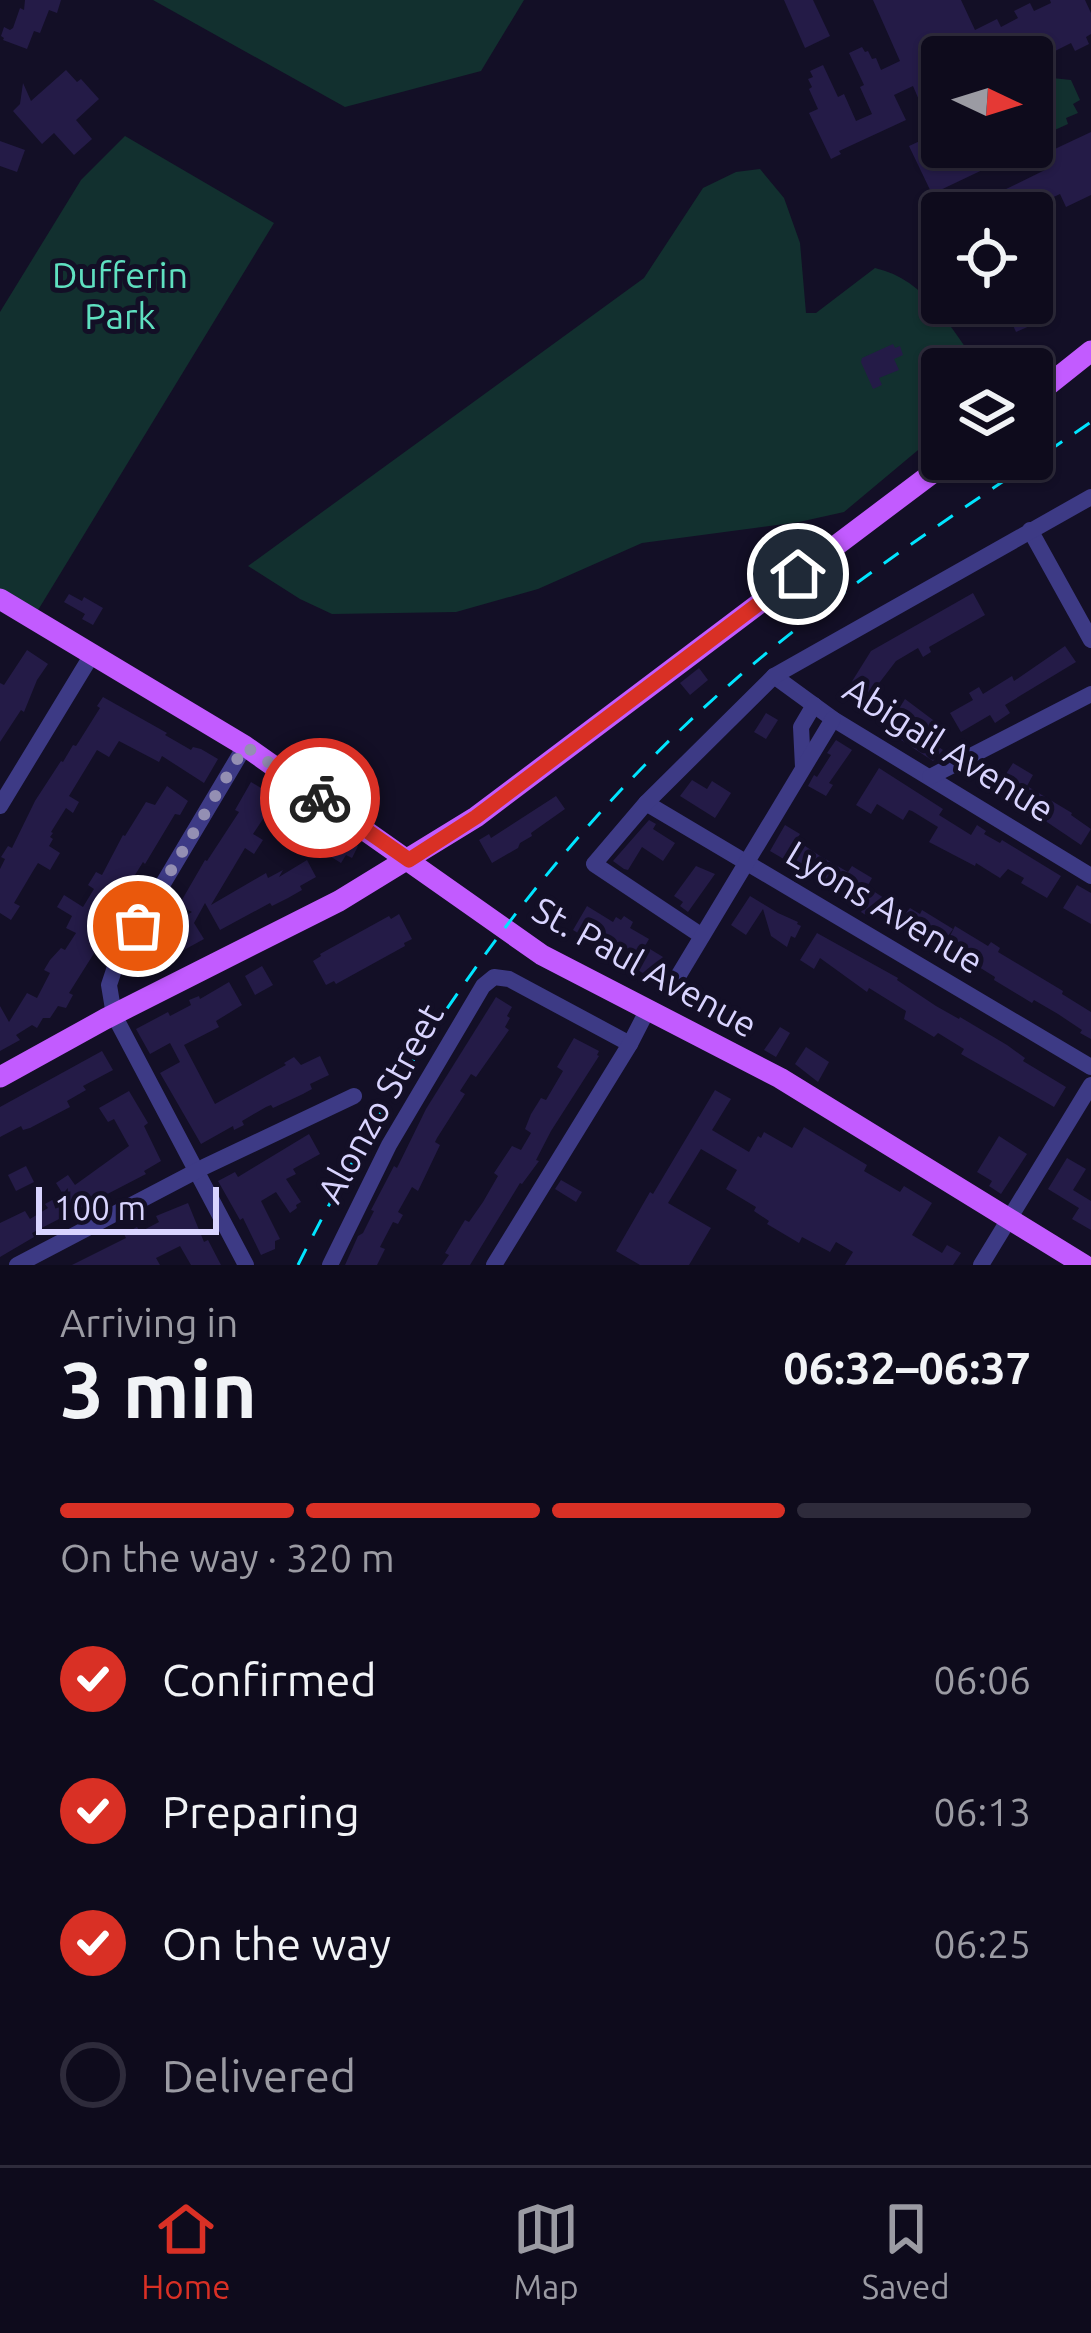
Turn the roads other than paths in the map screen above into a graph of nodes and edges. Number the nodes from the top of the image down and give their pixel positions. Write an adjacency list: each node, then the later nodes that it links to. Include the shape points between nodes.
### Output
1 (1089, 355): 2 (main road)
2 (1053, 382)
3 (923, 480): 18 (main road)
4 (1091, 497): 5 (street)
5 (1030, 530): 7 (street); 9 (street)
6 (0, 598): 8 (main road, St. Paul Avenue)
7 (1091, 640)
8 (93, 653): 13 (main road, St. Paul Avenue); 17 (street)
9 (774, 676): 11 (street, Abigail Avenue); 16 (street)
10 (1091, 694): 15 (street)
11 (814, 705): 12 (street, Abigail Avenue); 14 (street, via 801,728)
12 (833, 719): 14 (street); 15 (street, Abigail Avenue)
13 (245, 746): 18 (main road, St. Paul Avenue); 24 (street, via 117,961 109,985)
14 (802, 768): 19 (street)
15 (930, 777): 20 (street, Abigail Avenue)
16 (646, 803): 19 (street, Lyons Avenue); 21 (street, via 594,864)
17 (0, 806)
18 (409, 860): 23 (main road, St. Paul Avenue, via 542,955); 24 (main road)
19 (748, 863): 21 (street); 26 (street, Lyons Avenue)
20 (1091, 876)
21 (702, 936): 22 (street)
22 (671, 988)
23 (648, 1009): 25 (street); 31 (main road, St. Paul Avenue, via 779,1078)
24 (114, 1015): 27 (main road); 30 (street)
25 (630, 1044): 34 (street, Alonzo Street, via 494,976 388,1145); 35 (street)
26 (1091, 1067)
27 (0, 1077)
28 (1091, 1084): 31 (street)
29 (354, 1096): 30 (street)
30 (201, 1168): 32 (street); 33 (street)
31 (1008, 1219): 36 (street); 37 (main road, St. Paul Avenue)
32 (17, 1265)
33 (246, 1265)
34 (330, 1265)
35 (494, 1265)
36 (981, 1265)
37 (1084, 1265)

